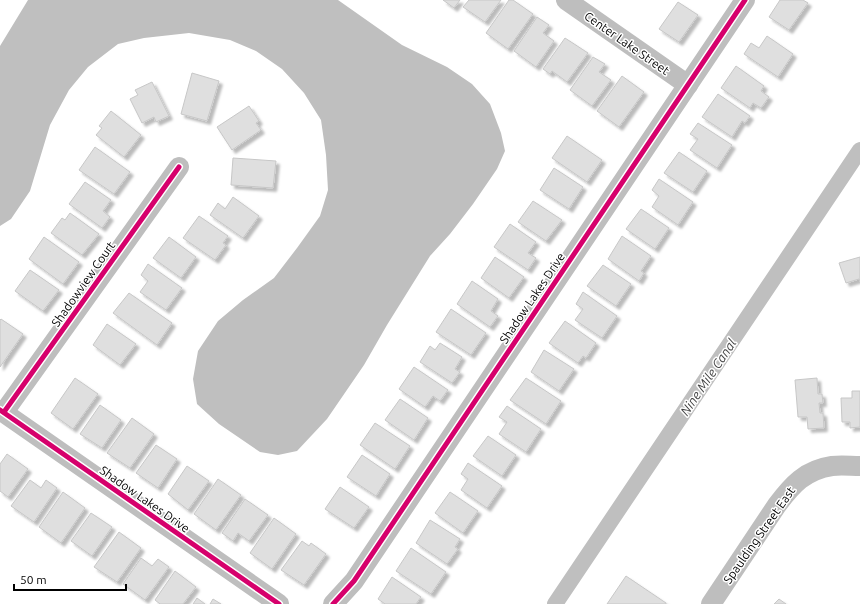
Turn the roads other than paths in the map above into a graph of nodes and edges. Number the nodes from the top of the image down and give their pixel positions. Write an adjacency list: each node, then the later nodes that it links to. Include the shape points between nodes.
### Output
1 (566, 0): 3 (street, Center Lake Street)
2 (745, 0): 3 (street, Shadow Lakes Drive)
3 (688, 85): 8 (street, Shadow Lakes Drive, via 354,581)
4 (179, 167): 5 (street, Shadowview Court)
5 (2, 411): 7 (street, Shadow Lakes Drive)
6 (860, 466): 9 (street, Spaulding Street East, via 832,466 814,470 800,478 777,505)
7 (279, 604)
8 (333, 604)
9 (711, 604)

